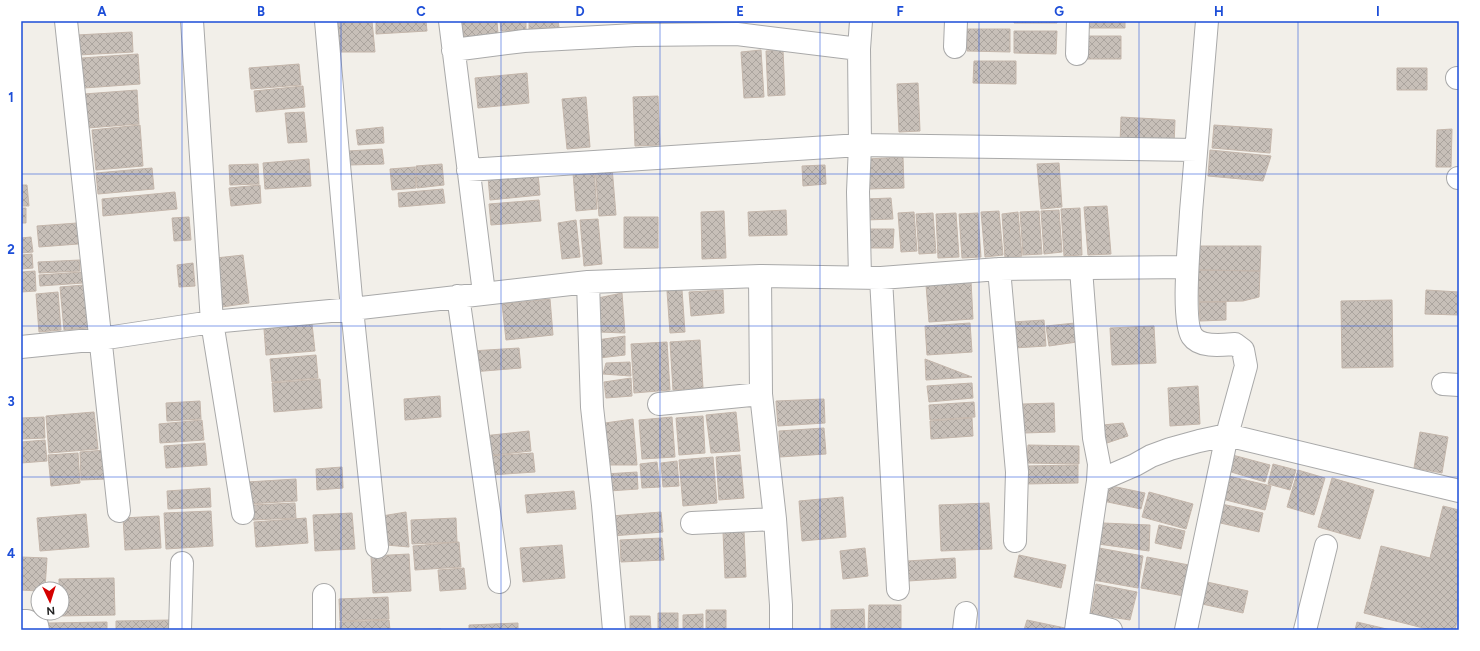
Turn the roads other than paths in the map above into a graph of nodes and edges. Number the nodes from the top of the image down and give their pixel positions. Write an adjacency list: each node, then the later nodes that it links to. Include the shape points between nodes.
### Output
1 (66, 21): 26 (street)
2 (192, 21): 25 (street)
3 (326, 21): 24 (street)
4 (450, 21): 11 (street)
5 (861, 21): 10 (street)
6 (956, 21): 9 (street)
7 (1078, 21): 12 (street)
8 (1207, 21): 14 (street)
9 (955, 47)
10 (859, 49): 11 (street, via 737,34 634,35 524,41); 13 (street)
11 (453, 50): 15 (street)
12 (1077, 54)
13 (860, 145): 14 (street); 15 (street); 20 (street, via 858,192)
14 (1196, 150): 16 (street)
15 (468, 170): 22 (street)
16 (1187, 267): 18 (street); 30 (street, via 1187,317 1191,335 1198,342 1235,344 1243,350 1246,366)
17 (999, 269): 18 (street); 20 (street); 37 (street, via 1017,472)
18 (1081, 269): 31 (street, via 1094,438 1099,464)
19 (760, 276): 20 (street); 21 (street); 28 (street)
20 (871, 277): 42 (street)
21 (588, 282): 22 (street); 49 (street, via 592,407)
22 (484, 293): 23 (street)
23 (458, 296): 24 (street); 41 (street)
24 (352, 308): 25 (street); 39 (street)
25 (212, 322): 26 (street); 34 (street)
26 (100, 339): 27 (street); 33 (street)
27 (21, 347)
28 (761, 394): 29 (street); 35 (street)
29 (659, 404)
30 (1228, 435): 31 (street, via 1170,449); 32 (street); 52 (street)
31 (1098, 481): 45 (street)
32 (1459, 491)
33 (119, 511)
34 (243, 513)
35 (775, 519): 36 (street); 50 (street)
36 (692, 523)
37 (1015, 541)
38 (1326, 546): 53 (street)
39 (377, 547)
40 (182, 563): 47 (street)
41 (499, 582)
42 (898, 589)
43 (324, 594): 48 (street)
44 (21, 621): 46 (street, via 37,626)
45 (1077, 626): 51 (street)
46 (38, 630)
47 (180, 630)
48 (324, 630)
49 (614, 630)
50 (781, 630)
51 (1111, 630)
52 (1186, 630)
53 (1305, 630)

